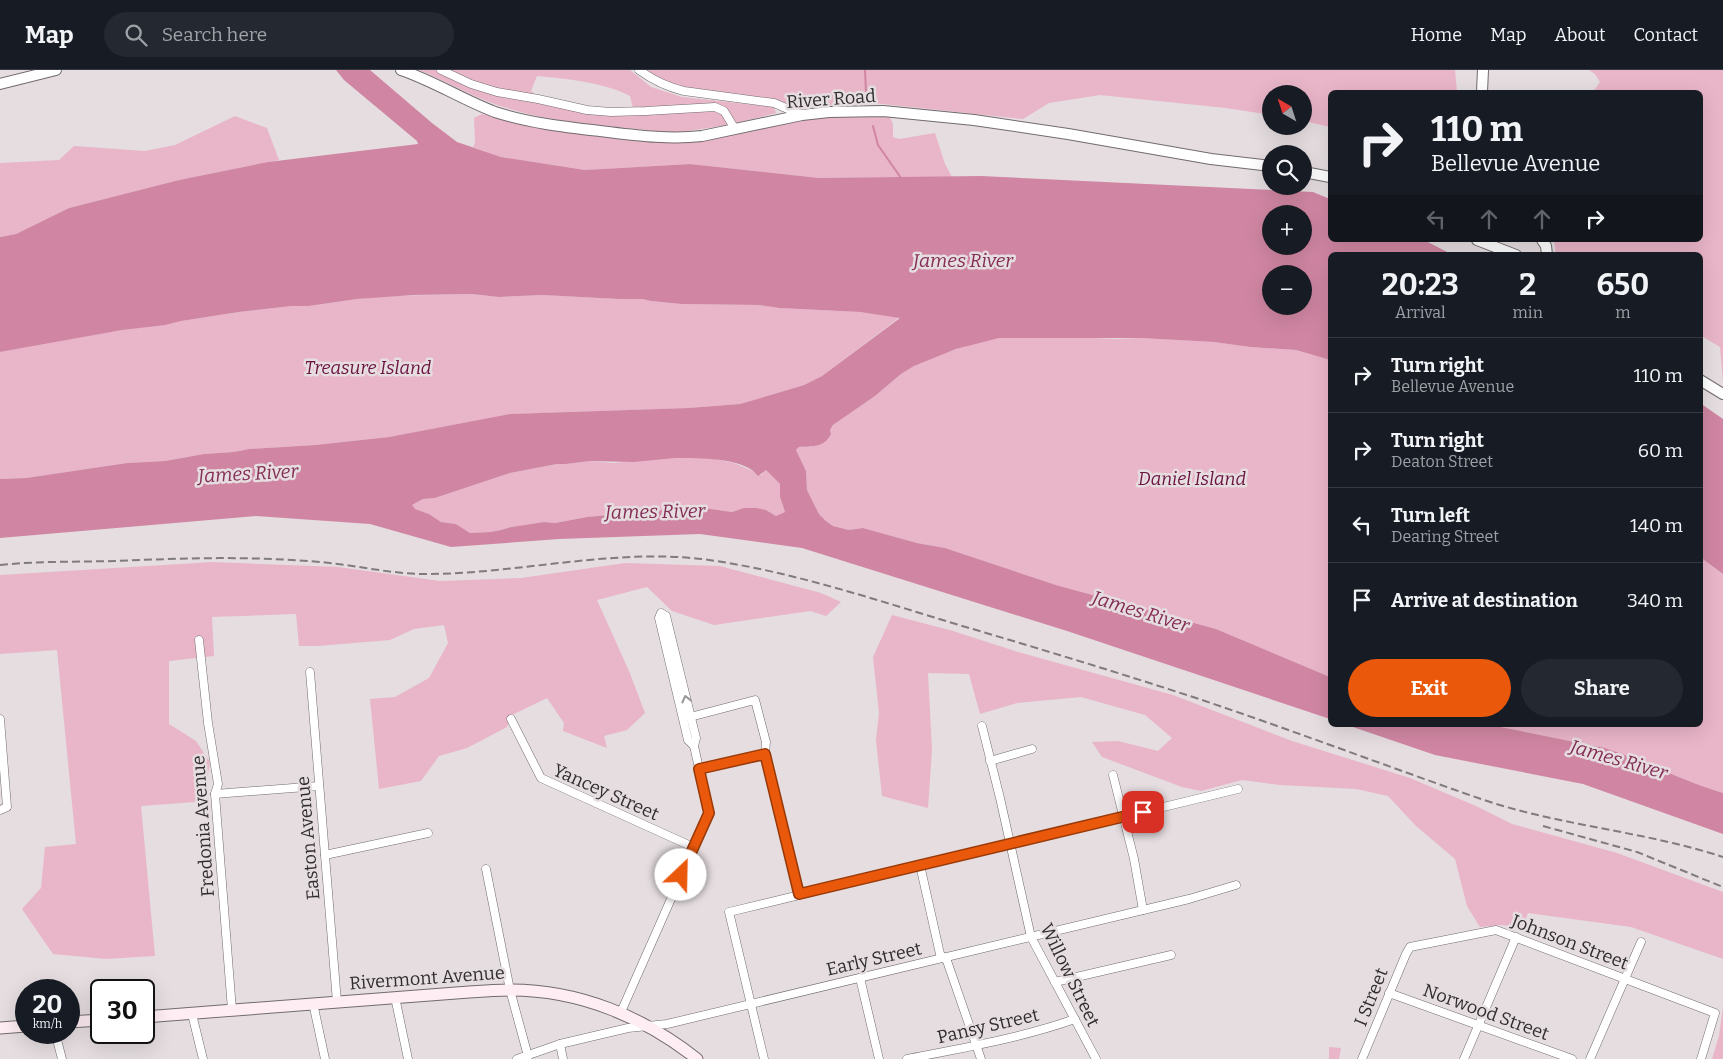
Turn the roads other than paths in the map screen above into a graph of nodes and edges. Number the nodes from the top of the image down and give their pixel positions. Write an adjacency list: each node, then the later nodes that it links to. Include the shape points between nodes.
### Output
1 (56, 70): 6 (street)
2 (401, 70): 9 (street, River Road, via 495,111 542,123 670,138)
3 (441, 70): 9 (street, via 496,92 587,110 611,112 715,107 724,111)
4 (639, 70): 8 (street, via 678,90 774,103)
5 (1483, 70): 7 (street)
6 (0, 84)
7 (1482, 90)
8 (802, 115): 9 (street, River Road); 10 (street, River Road, via 855,110 926,114)
9 (735, 129)
10 (1262, 165)
11 (1312, 173): 12 (street)
12 (1328, 176)
13 (1482, 242): 14 (street)
14 (1508, 252)
15 (1703, 382): 16 (street)
16 (1723, 394)
17 (199, 640): 31 (street, Fredonia Avenue, via 218,784)
18 (310, 672): 29 (street, Easton Avenue)
19 (690, 718): 23 (street, via 696,738); 23 (street, one-way to 23, via 666,616 662,613 659,618 688,740); 25 (street, via 755,700 766,742)
20 (0, 719): 32 (street, via 7,807)
21 (511, 719): 36 (street, Yancey Street, via 541,778)
22 (982, 726): 26 (street, Willow Street)
23 (694, 746): 27 (street)
24 (1032, 749): 26 (street)
25 (765, 754): 27 (street); 41 (street)
26 (990, 760): 35 (street, Willow Street)
27 (699, 769): 36 (street, via 709,813)
28 (1113, 775): 33 (street)
29 (319, 786): 31 (street); 37 (street, Easton Avenue)
30 (1238, 789): 33 (street)
31 (215, 794): 58 (street, Fredonia Avenue)
32 (2, 810)
33 (1124, 817): 35 (street); 42 (street)
34 (428, 833): 37 (street)
35 (1010, 844): 38 (street); 43 (street, Willow Street)
36 (693, 847): 59 (street)
37 (325, 855): 55 (street, Easton Avenue)
38 (920, 865): 41 (street); 48 (street, via 940,954)
39 (486, 869): 52 (street)
40 (1236, 885): 42 (street, Early Street)
41 (799, 894): 57 (street, via 729,912)
42 (1143, 910): 43 (street, Early Street)
43 (1031, 937): 48 (street, Early Street); 51 (street, Willow Street)
44 (1516, 937): 46 (street, Johnson Street, via 1496,930); 50 (street, Johnson Street); 64 (street)
45 (1641, 942): 50 (street)
46 (1410, 948): 53 (street, I Street)
47 (1171, 955): 51 (street)
48 (944, 958): 49 (street, Early Street); 69 (street)
49 (860, 978): 57 (street, Early Street); 79 (street)
50 (1624, 979): 86 (street); 87 (street, Johnson Street, via 1715,1013)
51 (1055, 982): 62 (street, Willow Street)
52 (510, 990): 54 (main road, Rivermont Avenue); 59 (main road, Rivermont Avenue, via 544,992); 70 (street)
53 (1389, 993): 64 (street, Norwood Street); 83 (street, I Street)
54 (395, 997): 55 (main road, Rivermont Avenue); 74 (street)
55 (337, 1002): 56 (main road, Rivermont Avenue)
56 (313, 1003): 58 (main road, Rivermont Avenue); 73 (street)
57 (751, 1004): 63 (street, Early Street); 78 (street)
58 (232, 1010): 60 (main road, Rivermont Avenue)
59 (620, 1012): 63 (main road, Rivermont Avenue)
60 (192, 1014): 61 (main road, Rivermont Avenue); 72 (street)
61 (155, 1016)
62 (1075, 1020): 69 (street, Pansy Street); 82 (street, Willow Street)
63 (649, 1026): 68 (street, Early Street); 77 (main road, Rivermont Avenue)
64 (1478, 1026): 84 (street); 85 (street, Norwood Street)
65 (15, 1027): 66 (main road)
66 (0, 1028)
67 (58, 1044): 71 (street)
68 (560, 1044): 70 (street, Early Street); 76 (street)
69 (977, 1046): 80 (street, Pansy Street); 81 (street)
70 (528, 1056): 75 (street, Early Street)
71 (62, 1059)
72 (203, 1059)
73 (325, 1059)
74 (408, 1059)
75 (517, 1059)
76 (563, 1059)
77 (697, 1059)
78 (764, 1059)
79 (879, 1059)
80 (907, 1059)
81 (982, 1059)
82 (1096, 1059)
83 (1362, 1059)
84 (1464, 1059)
85 (1572, 1059)
86 (1590, 1059)
87 (1701, 1059)

